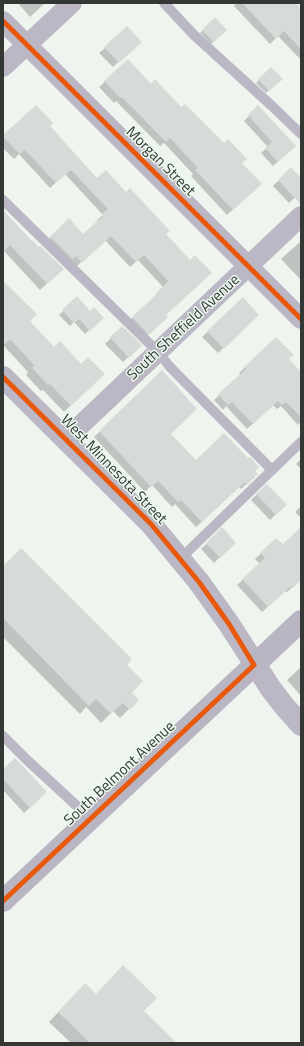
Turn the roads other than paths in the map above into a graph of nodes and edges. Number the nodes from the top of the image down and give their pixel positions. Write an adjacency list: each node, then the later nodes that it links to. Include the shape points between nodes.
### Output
1 (72, 3): 4 (street)
2 (164, 3): 6 (lane, via 194,35)
3 (3, 21): 4 (street, Morgan Street)
4 (27, 45): 5 (street); 9 (street, Morgan Street)
5 (3, 67)
6 (301, 134)
7 (3, 200): 11 (lane)
8 (301, 216): 9 (street, South Sheffield Avenue)
9 (248, 267): 10 (street, Morgan Street); 11 (street, South Sheffield Avenue)
10 (301, 319)
11 (158, 352): 13 (street, South Sheffield Avenue); 15 (lane)
12 (3, 377): 13 (street, West Minnesota Street)
13 (66, 439): 16 (street, West Minnesota Street, via 151,524)
14 (301, 442): 15 (lane)
15 (272, 470): 16 (lane)
16 (180, 559): 18 (street, West Minnesota Street, via 214,603)
17 (301, 621): 18 (main road, South Belmont Avenue)
18 (254, 664): 19 (street, West Minnesota Street); 21 (main road, South Belmont Avenue)
19 (301, 725)
20 (3, 736): 21 (lane)
21 (91, 819): 22 (main road, South Belmont Avenue)
22 (3, 901)

